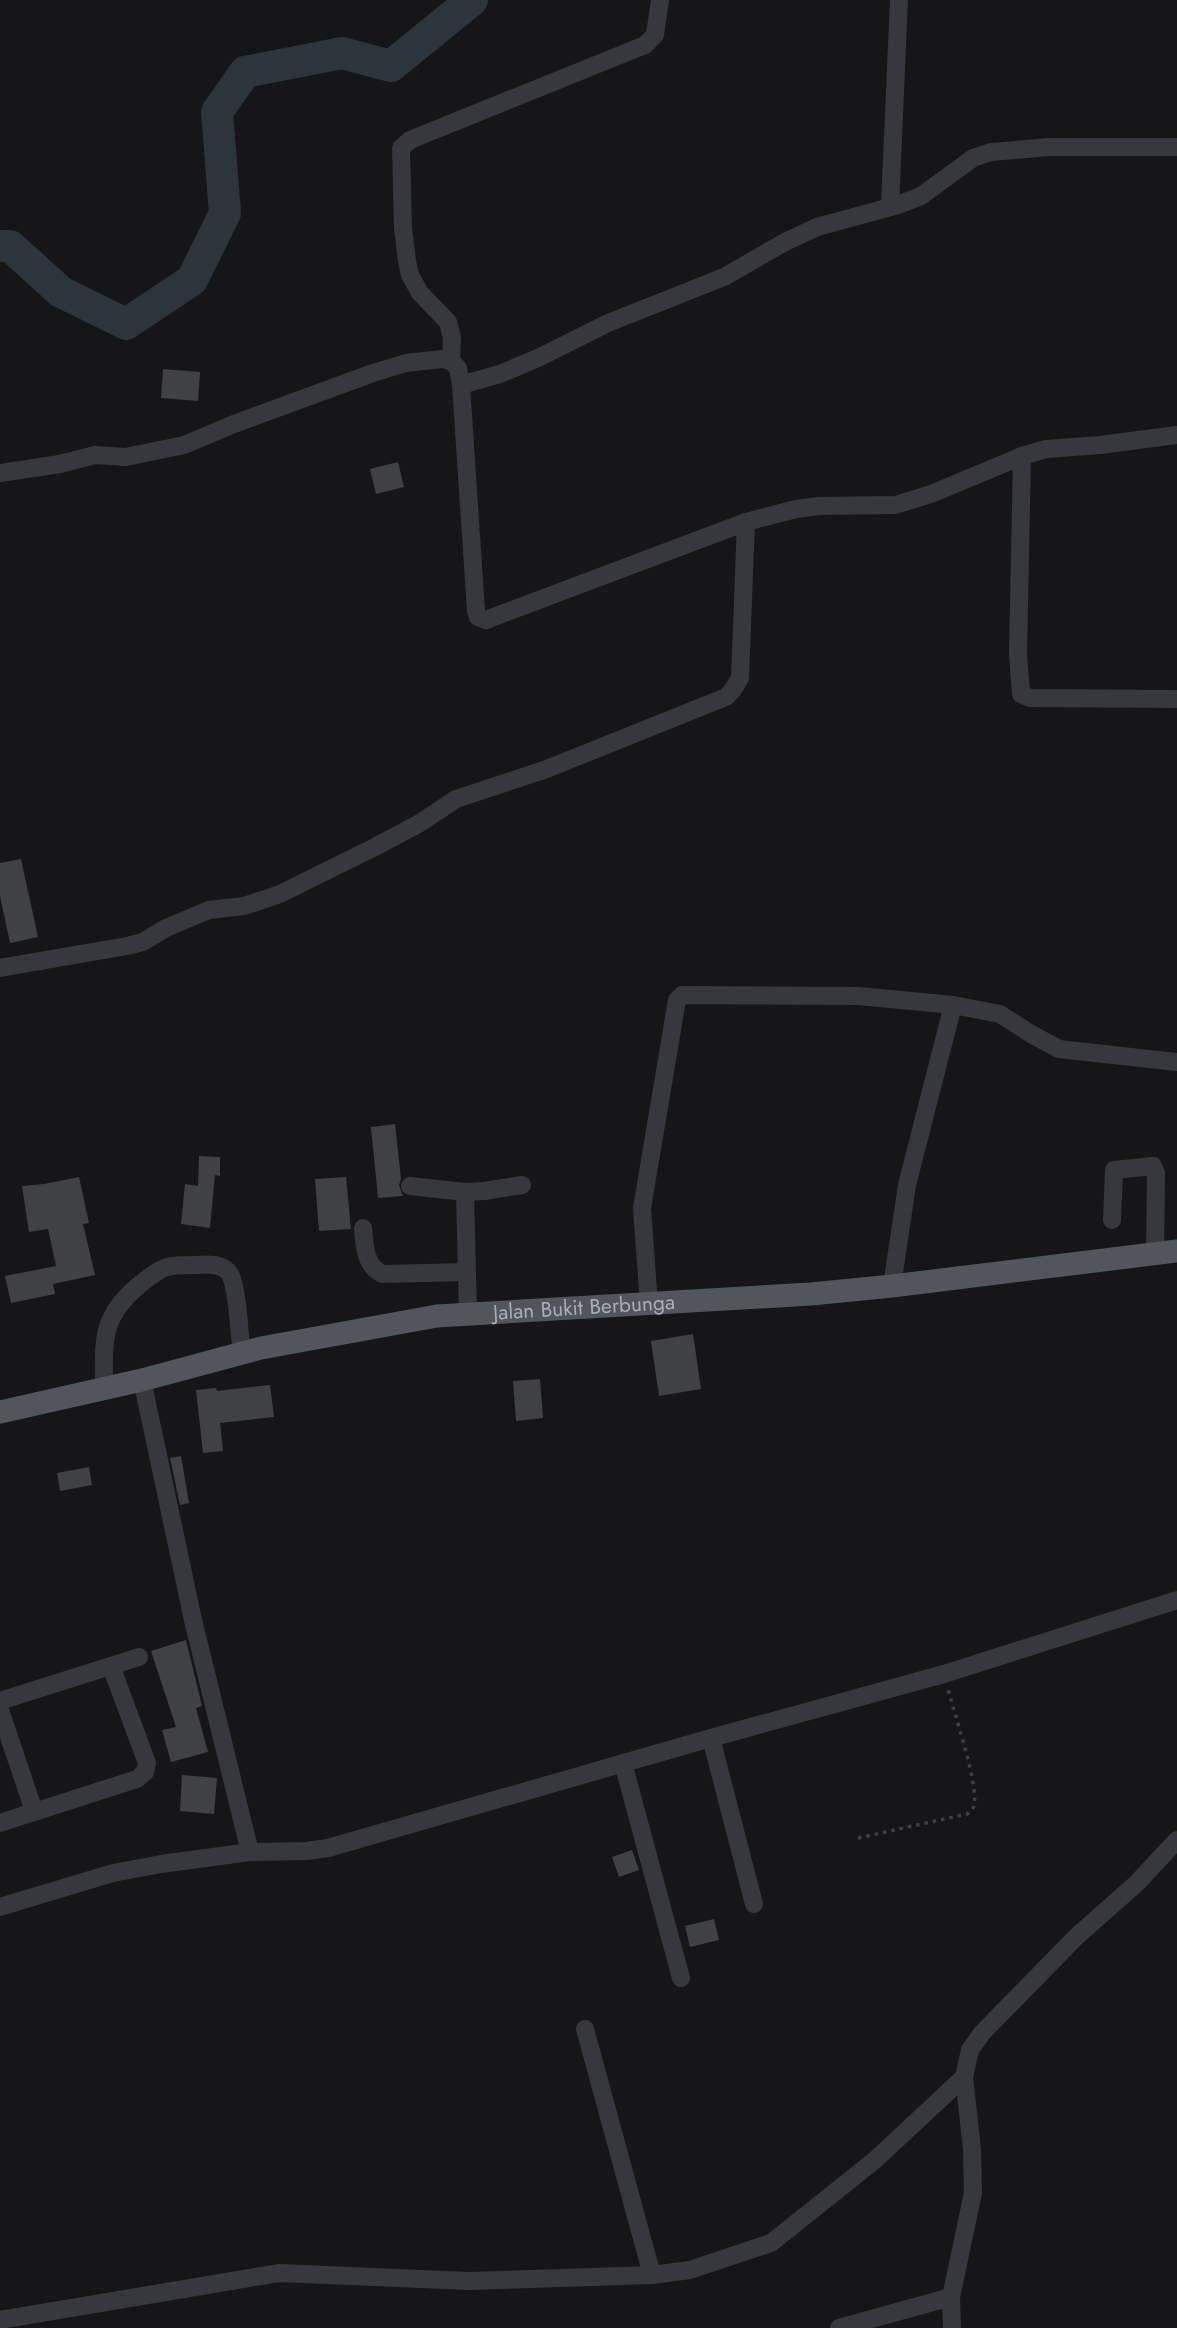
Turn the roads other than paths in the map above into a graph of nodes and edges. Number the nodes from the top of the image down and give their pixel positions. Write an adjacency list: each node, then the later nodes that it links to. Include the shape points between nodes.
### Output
1 (660, 0): 5 (street, via 655,35 645,45 410,140 401,148 407,261 420,293 448,322)
2 (899, 0): 4 (street)
3 (1177, 147): 4 (street, via 991,152 972,158 921,196)
4 (890, 206): 6 (street, via 817,227 724,277 607,323 500,374)
5 (451, 362): 6 (street, via 458,368); 9 (street, via 428,359 373,373 153,453 126,457 95,454)
6 (461, 385): 10 (street, via 478,617 486,620)
7 (1177, 435): 8 (street, via 1046,449)
8 (1022, 456): 10 (street, via 895,505 807,507); 11 (street, via 1021,694 1030,698)
9 (0, 473)
10 (746, 522): 12 (street, via 740,678 726,697 544,770 456,799 375,847 280,894 197,914 143,942)
11 (1177, 699)
12 (0, 968)
13 (953, 1005): 14 (street, via 1000,1014 1059,1049); 22 (street, via 907,1185); 23 (street, via 859,996 678,998 642,1208)
14 (1177, 1062)
15 (522, 1185): 17 (street)
16 (410, 1186): 17 (street)
17 (465, 1192): 21 (street)
18 (1112, 1220): 20 (street, via 1114,1170 1153,1166)
19 (363, 1228): 21 (street, via 367,1258 382,1274)
20 (1166, 1252): 22 (main road, Jalan Bukit Berbunga)
21 (467, 1272): 24 (street)
22 (892, 1286): 23 (main road, Jalan Bukit Berbunga)
23 (649, 1304): 24 (main road, Jalan Bukit Berbunga)
24 (468, 1314): 25 (main road, Jalan Bukit Berbunga)
25 (242, 1353): 26 (main road, Jalan Bukit Berbunga); 27 (street, via 228,1270 207,1264 169,1265 114,1310 104,1343)
26 (142, 1380): 27 (main road, Jalan Bukit Berbunga); 39 (street, via 193,1620)
27 (104, 1387): 28 (main road, Jalan Bukit Berbunga)
28 (0, 1412)
29 (1177, 1600): 34 (street, via 944,1674)
30 (139, 1657): 31 (street)
31 (111, 1666): 32 (street); 36 (street, via 148,1763 145,1772 137,1779)
32 (0, 1701)
33 (0, 1710): 36 (street)
34 (711, 1738): 35 (street); 40 (street)
35 (623, 1763): 39 (street, via 328,1848); 42 (street)
36 (34, 1811): 37 (street)
37 (0, 1822)
38 (1177, 1840): 44 (street, via 982,2033 970,2050)
39 (250, 1852): 41 (street, via 113,1874)
40 (754, 1904)
41 (0, 1907)
42 (681, 1978)
43 (585, 2029): 45 (street)
44 (964, 2077): 45 (street, via 875,2160 771,2243 690,2270); 46 (street, via 973,2193)
45 (652, 2274): 47 (street, via 468,2281 279,2273)
46 (951, 2297): 48 (street); 49 (street)
47 (0, 2320)
48 (839, 2328)
49 (952, 2328)

